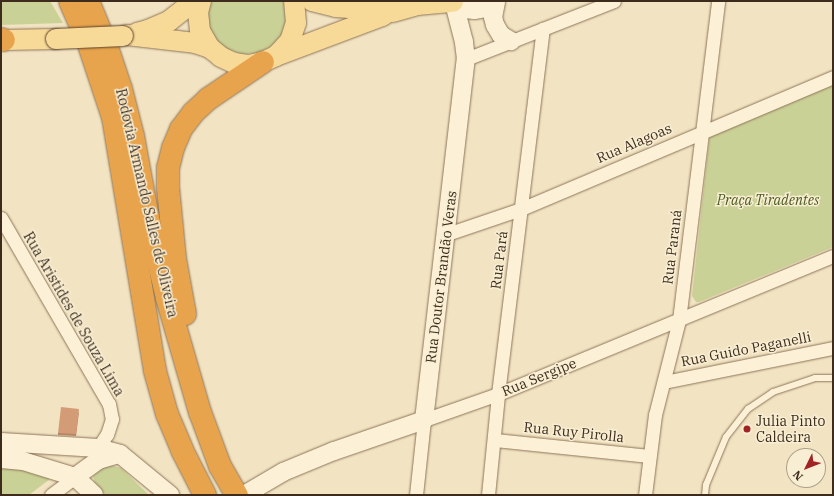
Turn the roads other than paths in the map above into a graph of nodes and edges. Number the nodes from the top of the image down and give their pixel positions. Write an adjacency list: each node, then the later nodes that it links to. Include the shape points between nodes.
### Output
1 (58, 1): 22 (highway)
2 (70, 1): 22 (highway, Rodovia Armando Salles de Oliveira, via 88,42)
3 (88, 1): 33 (highway, Rodovia Armando Salles de Oliveira, via 121,89 158,261)
4 (195, 1): 15 (main road, via 169,21 148,30)
5 (201, 1): 18 (main road, via 198,12 200,31)
6 (294, 1): 19 (main road, via 296,23 290,41)
7 (312, 1): 13 (main road, via 350,8)
8 (405, 1): 13 (main road)
9 (496, 1): 12 (street, via 486,8 475,10); 17 (street, via 493,17 495,25)
10 (614, 1): 14 (street)
11 (718, 1): 23 (street, Rua Paraná)
12 (453, 2): 13 (main road); 20 (street, Rua Doutor Brandão Veras)
13 (382, 5): 19 (main road)
14 (543, 29): 17 (street); 24 (street, Rua Pará)
15 (125, 35): 16 (main road, bridge); 18 (main road, via 168,39)
16 (2, 39)
17 (511, 42): 20 (street)
18 (210, 48): 19 (main road, via 234,63 249,65)
19 (270, 59): 33 (highway, via 208,99 193,113 173,148 168,168 175,259)
20 (466, 59): 26 (street, Rua Doutor Brandão Veras)
21 (833, 77): 23 (street, Rua Alagoas)
22 (104, 91): 44 (highway, Rodovia Armando Salles de Oliveira, via 113,117 155,371 170,422)
23 (702, 132): 24 (street, Rua Alagoas); 28 (street, Rua Paraná)
24 (521, 209): 26 (street, Rua Alagoas); 32 (street, Rua Pará)
25 (1, 218): 38 (street, Rua Aristides de Souza Lima, via 109,404 112,419 107,434)
26 (447, 234): 34 (street, Rua Doutor Brandão Veras)
27 (833, 256): 28 (street, Rua Sergipe)
28 (679, 320): 31 (street, Rua Paraná); 32 (street, Rua Sergipe)
29 (833, 348): 31 (street, Rua Guido Paganelli)
30 (833, 378): 53 (lane, via 815,378 773,392 748,409 726,437 706,485)
31 (664, 382): 40 (street, Rua Paraná, via 655,415)
32 (498, 394): 34 (street, Rua Sergipe); 35 (street, Rua Pará)
33 (200, 412): 48 (highway, Rodovia Armando Salles de Oliveira, via 220,466)
34 (424, 420): 49 (street, Rua Sergipe, via 283,472); 50 (street, Rua Doutor Brandão Veras)
35 (495, 440): 40 (street, Rua Ruy Pirolla); 51 (street, Rua Pará)
36 (1, 442): 37 (street)
37 (54, 446): 38 (street); 42 (street, via 61,458 57,466)
38 (98, 448): 39 (street); 43 (street, via 74,463)
39 (120, 454): 43 (street, via 98,460); 45 (street)
40 (650, 456): 52 (street, Rua Paraná)
41 (1, 459): 42 (street, via 23,461)
42 (49, 469): 43 (street)
43 (72, 476): 46 (street); 47 (street)
44 (202, 489)
45 (165, 493)
46 (51, 495)
47 (94, 495)
48 (236, 495)
49 (244, 495)
50 (416, 495)
51 (488, 495)
52 (645, 495)
53 (705, 495)

